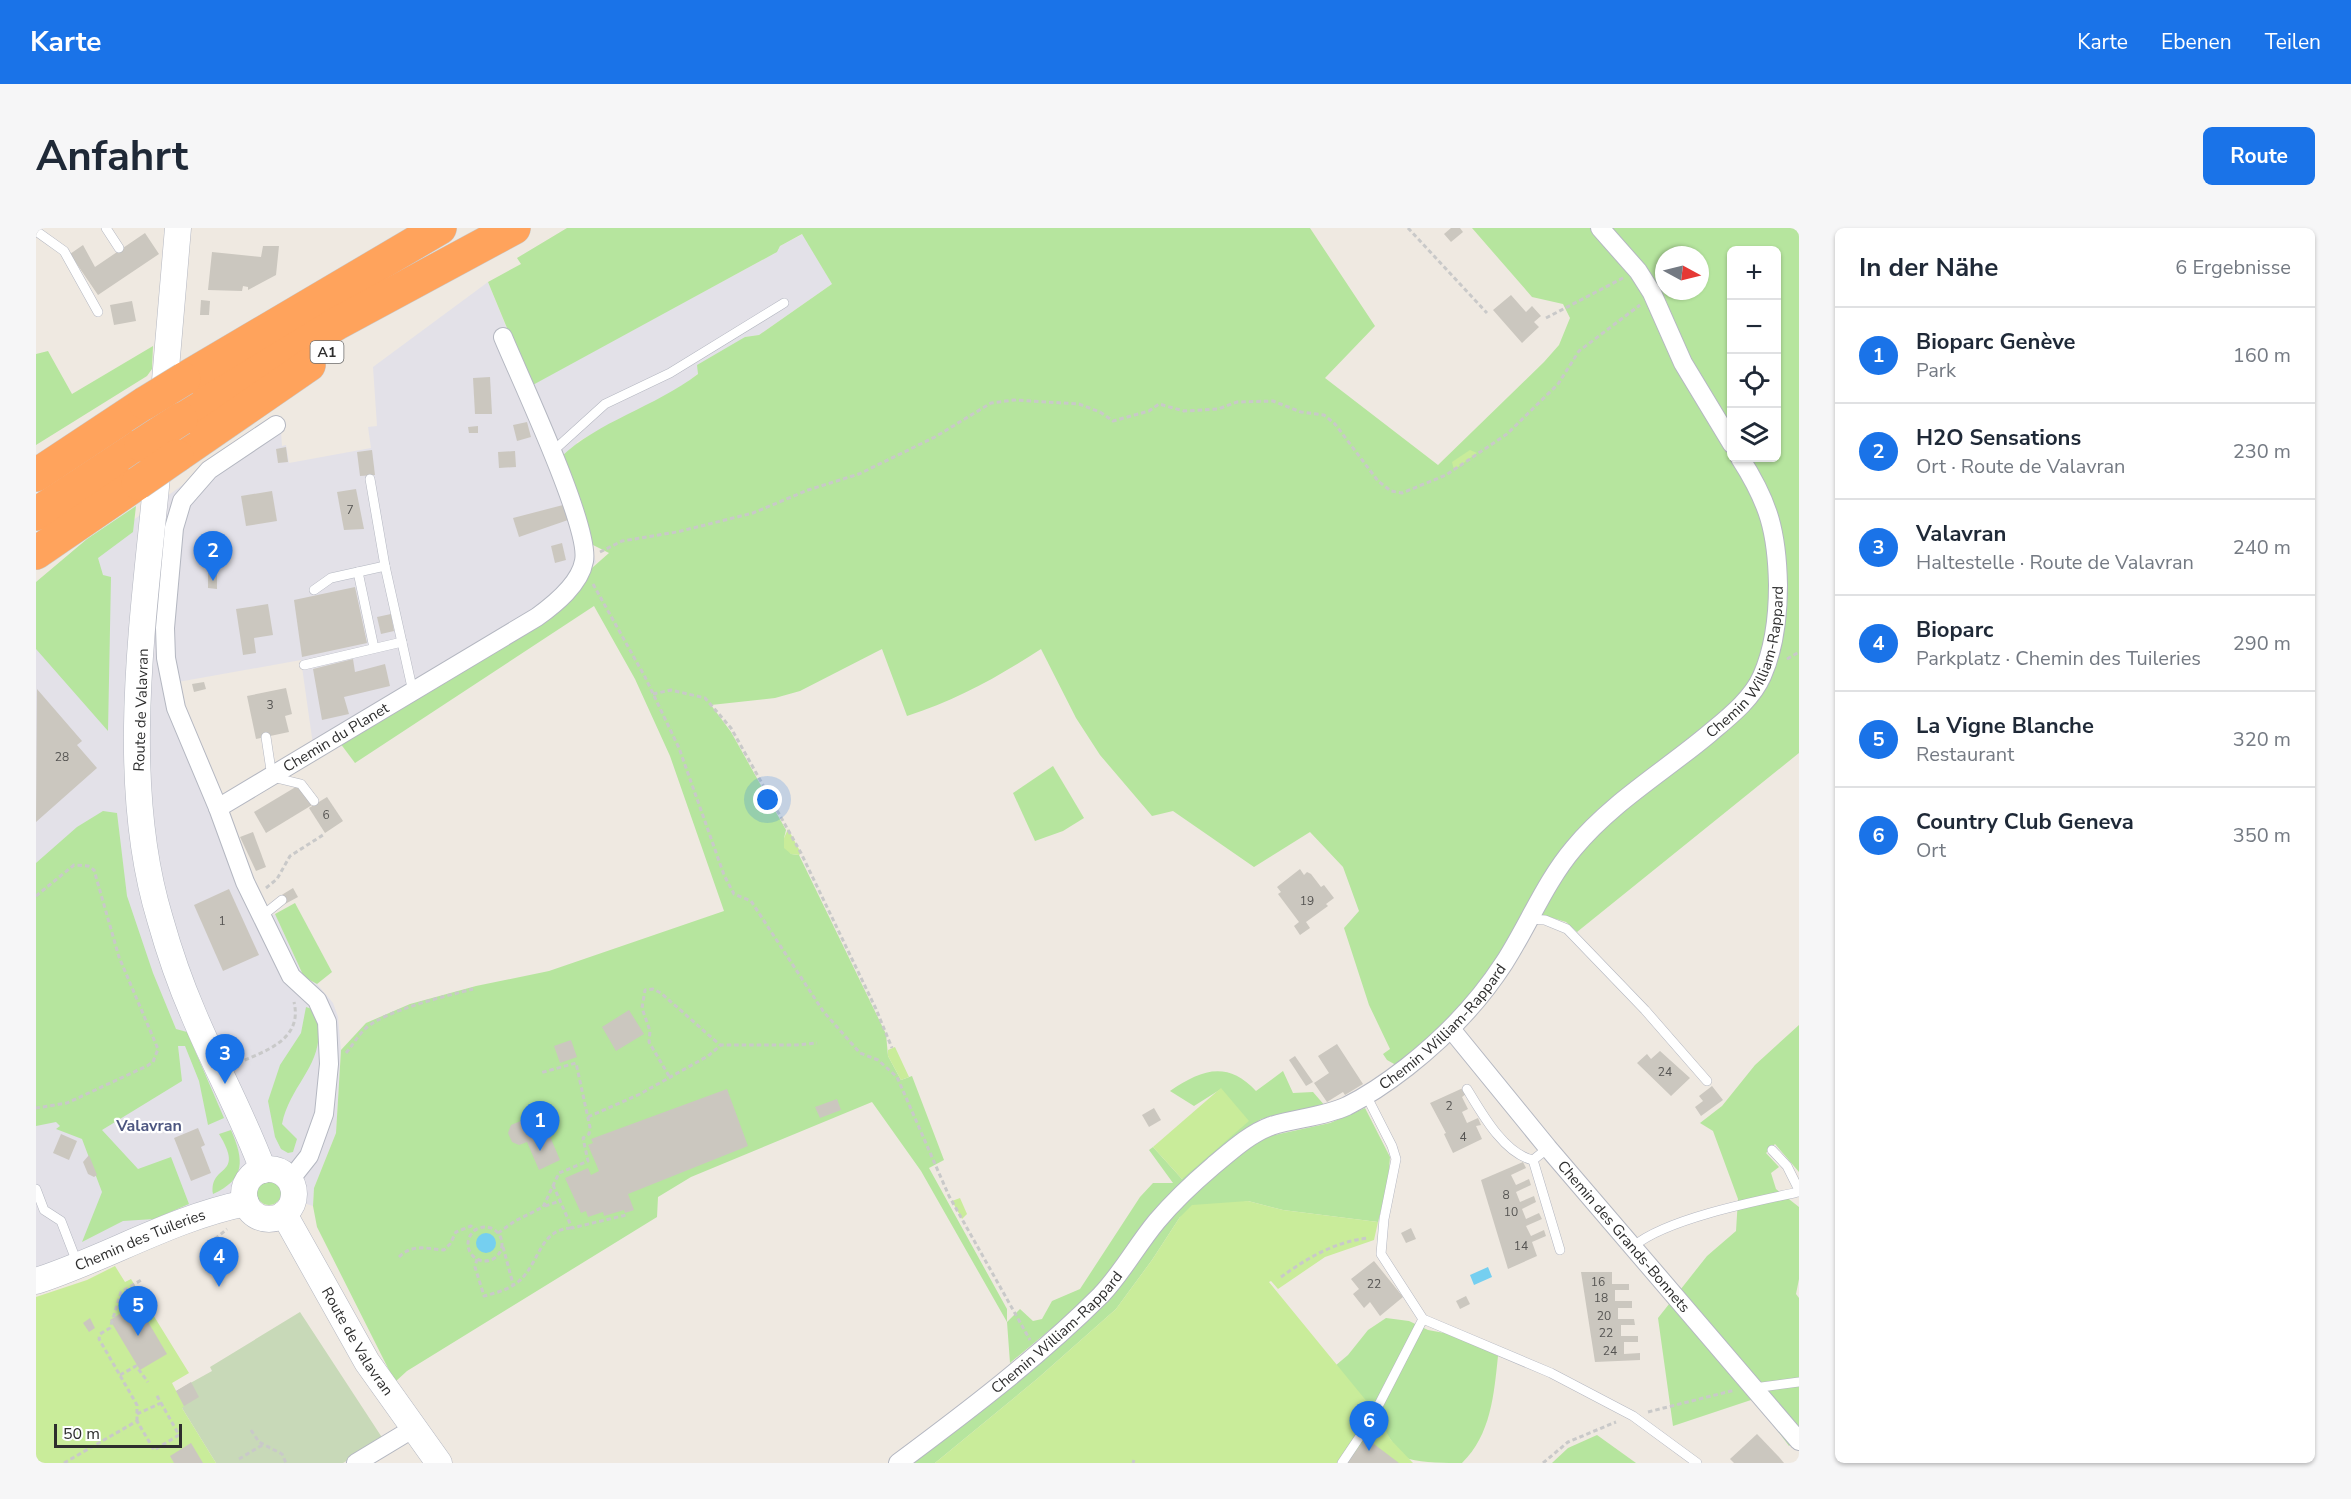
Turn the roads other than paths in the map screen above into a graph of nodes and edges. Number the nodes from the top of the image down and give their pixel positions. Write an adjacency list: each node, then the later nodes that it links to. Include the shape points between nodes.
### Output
1 (106, 228): 7 (lane)
2 (178, 228): 41 (street, Route de Valavran, via 138,708 140,805 150,880 177,972)
3 (440, 228): 16 (highway, bridge, via 184,379)
4 (514, 228): 8 (highway, A1)
5 (1600, 228): 13 (street, via 1652,293 1683,363)
6 (36, 231): 10 (lane, via 64,251)
7 (119, 248)
8 (478, 249): 18 (highway, bridge, via 338,323); 19 (highway, A1, bridge)
9 (784, 303): 14 (lane, via 670,373 604,404)
10 (98, 312)
11 (502, 337): 14 (street)
12 (276, 425): 30 (street, via 209,470 187,494 175,518 166,658 176,708)
13 (1727, 437)
14 (552, 452): 26 (street, Chemin du Planet, via 581,534 584,562 554,604)
15 (1742, 462): 33 (street, Chemin William-Rappard, via 1763,499 1777,543 1776,616 1763,675 1729,718 1584,836 1562,863)
16 (42, 471)
17 (370, 478): 20 (lane)
18 (36, 514)
19 (36, 553)
20 (385, 566): 21 (lane); 23 (lane)
21 (358, 572): 22 (lane, via 331,578); 24 (lane)
22 (314, 590)
23 (402, 642): 24 (lane); 26 (lane)
24 (374, 648): 25 (lane)
25 (304, 665)
26 (413, 692): 28 (street, Chemin du Planet)
27 (266, 737): 28 (lane)
28 (272, 777): 29 (lane, via 301,784); 30 (street, Chemin du Planet)
29 (314, 801)
30 (218, 808): 32 (street)
31 (282, 900): 32 (lane)
32 (262, 916): 42 (street, via 295,989 317,1000 325,1013 328,1092 320,1131 305,1162)
33 (1530, 919): 34 (street, Chemin William-Rappard, via 1498,971); 35 (lane, via 1567,929)
34 (1451, 1029): 37 (street, Chemin William-Rappard, via 1404,1070); 38 (street, Chemin des Grands-Bonnets)
35 (1707, 1081)
36 (1467, 1089): 40 (lane, via 1493,1130 1523,1158)
37 (1365, 1094): 51 (lane, via 1396,1160 1382,1254); 58 (street, Chemin William-Rappard, via 1328,1112 1270,1126 1232,1151 1177,1199 1156,1221 1111,1284 1038,1353)
38 (1548, 1148): 40 (lane); 47 (street, Chemin des Grands-Bonnets)
39 (1772, 1150): 44 (lane, via 1787,1166)
40 (1533, 1160): 48 (lane)
41 (263, 1170): 42 (street, via 278,1171); 45 (street, via 249,1179)
42 (290, 1180): 46 (street, via 294,1195)
43 (39, 1188): 49 (lane, via 44,1210 61,1221)
44 (1799, 1191): 47 (lane, via 1663,1229 1645,1236)
45 (246, 1203): 46 (street, via 260,1217 273,1219); 49 (street, Chemin des Tuileries, via 198,1215)
46 (284, 1214): 54 (street, Route de Valavran, via 367,1362)
47 (1634, 1246): 53 (street, Chemin des Grands-Bonnets)
48 (1560, 1250)
49 (79, 1267): 50 (street, Chemin des Tuileries)
50 (36, 1281)
51 (1423, 1319): 59 (lane, via 1371,1420); 60 (lane, via 1551,1373 1633,1416)
52 (1799, 1382): 53 (lane)
53 (1754, 1388): 55 (street, Chemin des Grands-Bonnets)
54 (414, 1428): 56 (street); 57 (street, Route de Valavran)
55 (1799, 1441)
56 (356, 1463)
57 (439, 1463)
58 (898, 1463)
59 (1342, 1463)
60 (1697, 1463)

